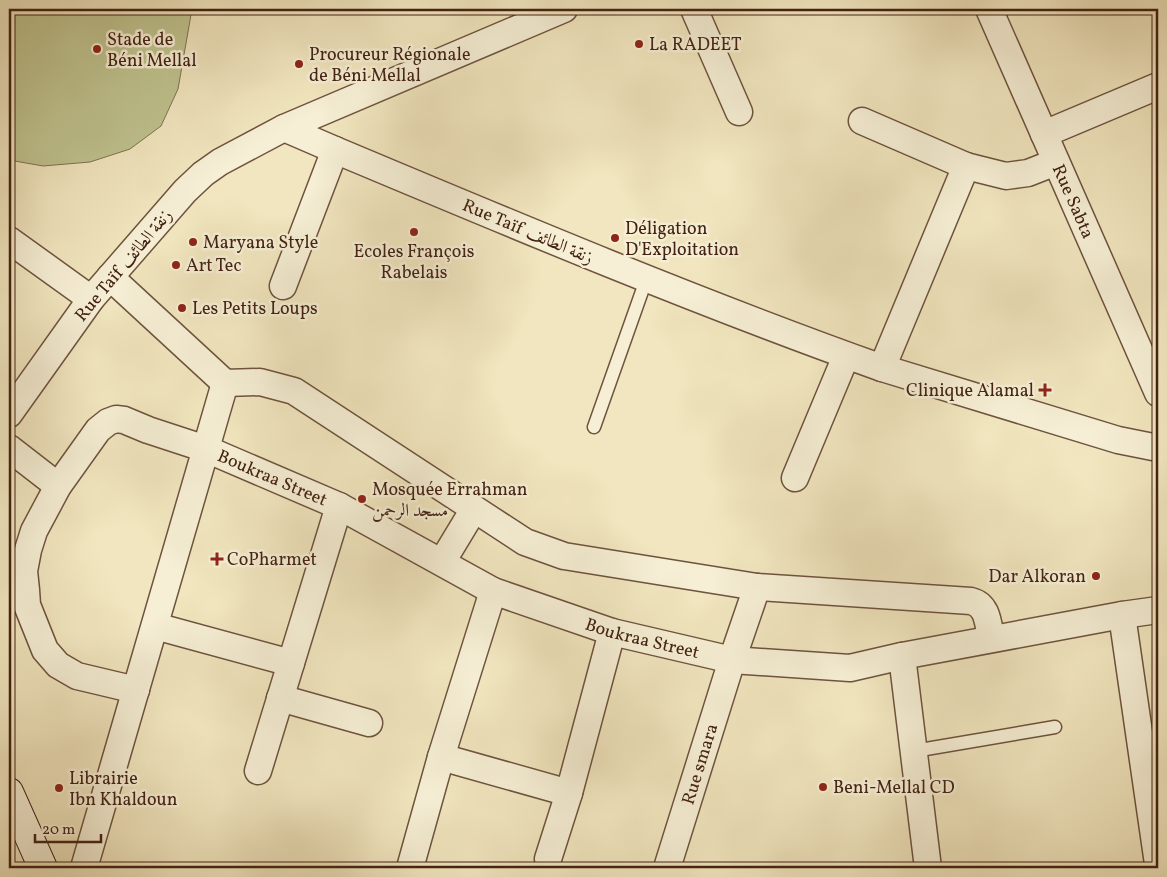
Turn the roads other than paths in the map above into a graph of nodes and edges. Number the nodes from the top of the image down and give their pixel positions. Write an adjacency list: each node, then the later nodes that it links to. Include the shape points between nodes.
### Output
1 (564, 9): 7 (street)
2 (694, 9): 5 (street)
3 (989, 9): 8 (street, Rue Sabta)
4 (1158, 86): 8 (street)
5 (739, 112)
6 (862, 121): 11 (street)
7 (284, 128): 9 (street, Rue Taïf زنقة الطائف); 13 (street, Rue Taïf زنقة الطائف, via 238,151 203,174)
8 (1044, 134): 10 (street, Rue Sabta)
9 (334, 150): 14 (street, Rue Taïf زنقة الطائف); 15 (street)
10 (1056, 162): 11 (street, via 1028,173 1006,176); 20 (street, Rue Sabta)
11 (966, 166): 18 (street)
12 (10, 242): 16 (street)
13 (110, 277): 16 (street, Rue Taïf زنقة الطائف); 19 (street)
14 (646, 280): 17 (street, Rue Taïf زنقة الطائف); 22 (lane)
15 (283, 286)
16 (92, 299): 21 (street, Rue Taïf زنقة الطائف)
17 (846, 356): 18 (street, Rue Taïf زنقة الطائف); 26 (street)
18 (882, 368): 24 (street, Rue Taïf زنقة الطائف, via 1118,440)
19 (225, 383): 25 (street, Boukraa Street); 29 (street, via 260,382 294,391)
20 (1158, 393)
21 (9, 414)
22 (594, 427)
23 (9, 448): 27 (street)
24 (1158, 448)
25 (206, 449): 27 (street, via 116,419 98,430); 28 (street, Boukraa Street); 35 (street, Boukraa Street)
26 (795, 478)
27 (58, 486): 41 (street, via 34,531 28,550 24,571 27,605 45,650 58,665 77,676)
28 (339, 506): 30 (street, Boukraa Street); 40 (street)
29 (474, 509): 30 (street); 31 (street, via 525,542 564,556)
30 (442, 562): 32 (street, Boukraa Street)
31 (757, 587): 37 (street, via 971,601 983,608); 39 (street, Rue smara)
32 (493, 591): 36 (street, Boukraa Street); 46 (street)
33 (1158, 610): 34 (street, Boukraa Street)
34 (1122, 615): 37 (street, Boukraa Street); 47 (street)
35 (155, 626): 40 (street); 41 (street, Boukraa Street)
36 (612, 632): 39 (street, Boukraa Street); 50 (street)
37 (991, 638): 38 (street, Boukraa Street)
38 (902, 656): 39 (street, Boukraa Street, via 850,668); 45 (street)
39 (732, 660): 56 (street, Rue smara)
40 (291, 664): 42 (street)
41 (136, 690): 54 (street, Boukraa Street)
42 (280, 698): 43 (street); 48 (street)
43 (369, 723)
44 (1055, 727): 45 (lane)
45 (914, 751): 57 (street)
46 (441, 757): 50 (street); 55 (street)
47 (1150, 758): 52 (street)
48 (258, 770)
49 (9, 792): 53 (street)
50 (569, 793): 51 (street)
51 (548, 859)
52 (1158, 864)
53 (43, 868)
54 (84, 868)
55 (410, 868)
56 (667, 868)
57 (928, 868)

